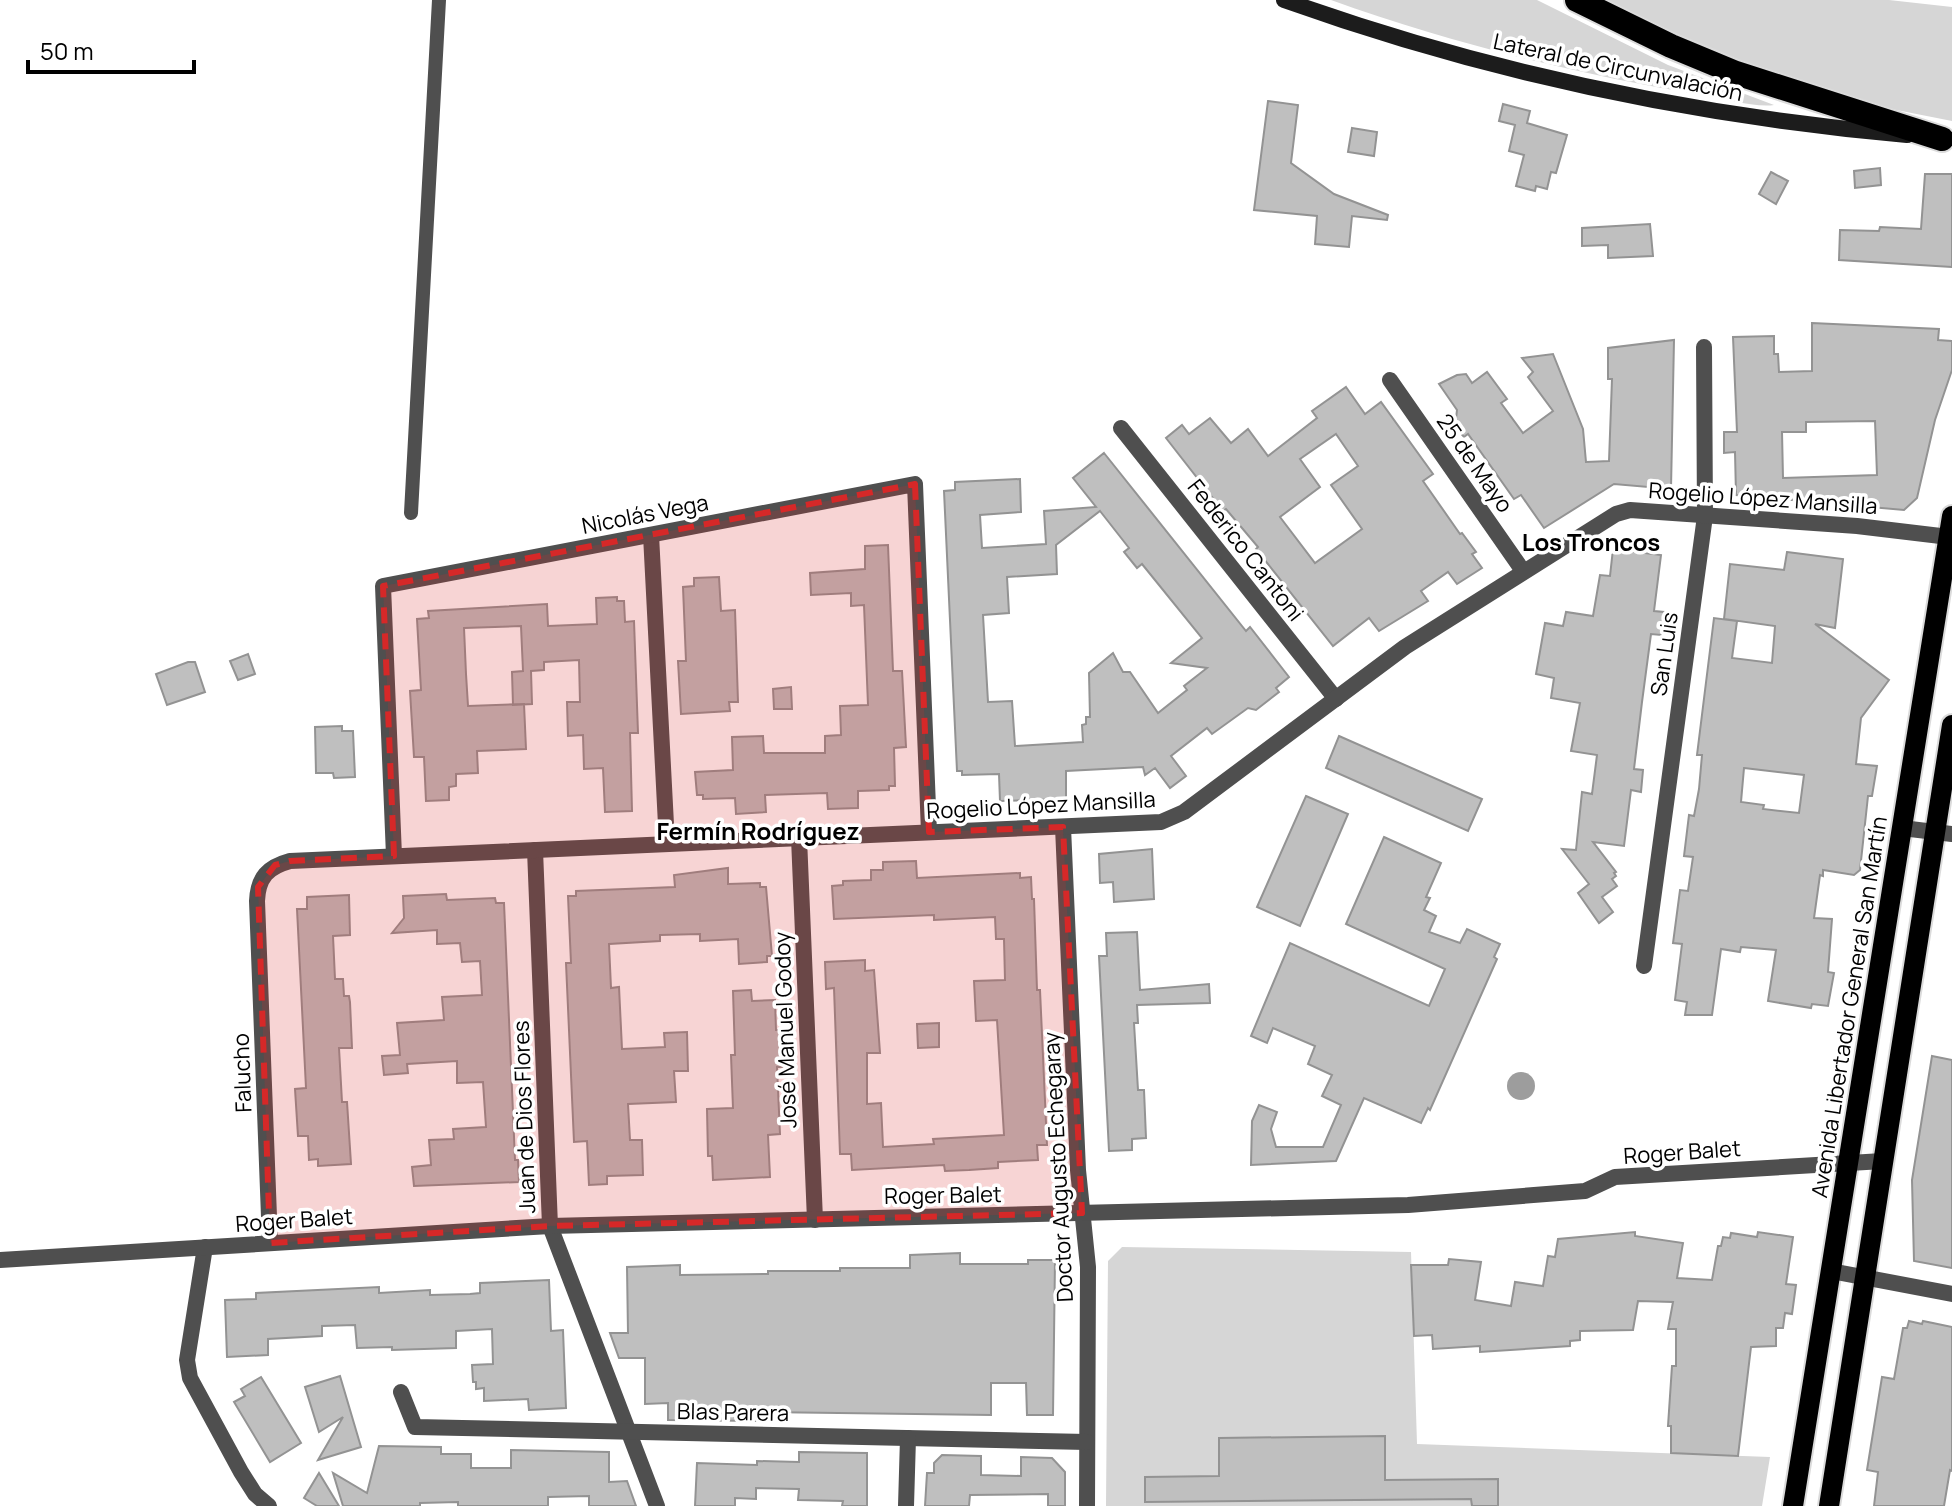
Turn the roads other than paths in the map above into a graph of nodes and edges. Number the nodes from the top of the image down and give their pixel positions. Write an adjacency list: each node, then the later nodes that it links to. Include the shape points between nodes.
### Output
1 (439, 0): 8 (lane)
2 (1284, 0): 4 (street, Lateral de Circunvalación, via 1454,54 1583,87 1752,117)
3 (1577, 0): 4 (highway, via 1715,65)
4 (1947, 140)
5 (1704, 347): 9 (street, San Luis)
6 (1390, 380): 12 (street, 25 de Mayo)
7 (1121, 428): 13 (street, Federico Cantoni)
8 (411, 513)
9 (1705, 516): 10 (street, Rogelio López Mansilla); 12 (street, Rogelio López Mansilla, via 1625,511); 24 (street, San Luis)
10 (1950, 526): 16 (main road, Avenida Libertador General San Martín)
11 (651, 535): 17 (street, Nicolás Vega, via 915,484); 20 (street); 22 (street, Nicolás Vega, via 383,586)
12 (1523, 571): 13 (street, Rogelio López Mansilla)
13 (1336, 699): 15 (street, Rogelio López Mansilla, via 1178,816 1161,822)
14 (1952, 725): 18 (main road)
15 (1063, 827): 17 (street, Rogelio López Mansilla); 27 (street, Doctor Augusto Echegaray)
16 (1902, 828): 18 (street); 26 (main road, Avenida Libertador General San Martín)
17 (929, 832): 19 (street, Rogelio López Mansilla)
18 (1944, 833): 25 (main road)
19 (799, 838): 20 (street, Rogelio López Mansilla); 28 (street, José Manuel Godoy)
20 (667, 844): 21 (street, Rogelio López Mansilla)
21 (535, 850): 22 (street, Rogelio López Mansilla); 29 (street, Juan de Dios Flores)
22 (394, 856): 23 (street, Rogelio López Mansilla, via 275,865 262,876)
23 (257, 901): 30 (street, Falucho)
24 (1644, 966)
25 (1883, 1161): 26 (street, Roger Balet); 34 (main road)
26 (1848, 1163): 27 (street, Roger Balet, via 1615,1177 1585,1191 1408,1205); 33 (main road, Avenida Libertador General San Martín)
27 (1082, 1213): 28 (street, Roger Balet); 39 (street, Doctor Augusto Echegaray, via 1088,1267)
28 (815, 1220): 29 (street, Roger Balet)
29 (550, 1226): 30 (street, Roger Balet); 37 (street, Juan de Dios Flores)
30 (270, 1243): 31 (street, Roger Balet)
31 (205, 1247): 32 (street, Roger Balet); 40 (street, via 187,1360 190,1378 241,1472)
32 (0, 1260)
33 (1831, 1271): 34 (street); 44 (main road, Avenida Libertador General San Martín)
34 (1865, 1277): 35 (street); 45 (main road)
35 (1952, 1294)
36 (401, 1392): 37 (street, Blas Parera, via 415,1427)
37 (629, 1431): 38 (street, Blas Parera); 41 (street, Juan de Dios Flores)
38 (908, 1438): 39 (street, Blas Parera); 42 (street)
39 (1087, 1442): 43 (street, Doctor Augusto Echegaray)
40 (269, 1506)
41 (657, 1506)
42 (906, 1506)
43 (1087, 1506)
44 (1793, 1506)
45 (1829, 1506)

